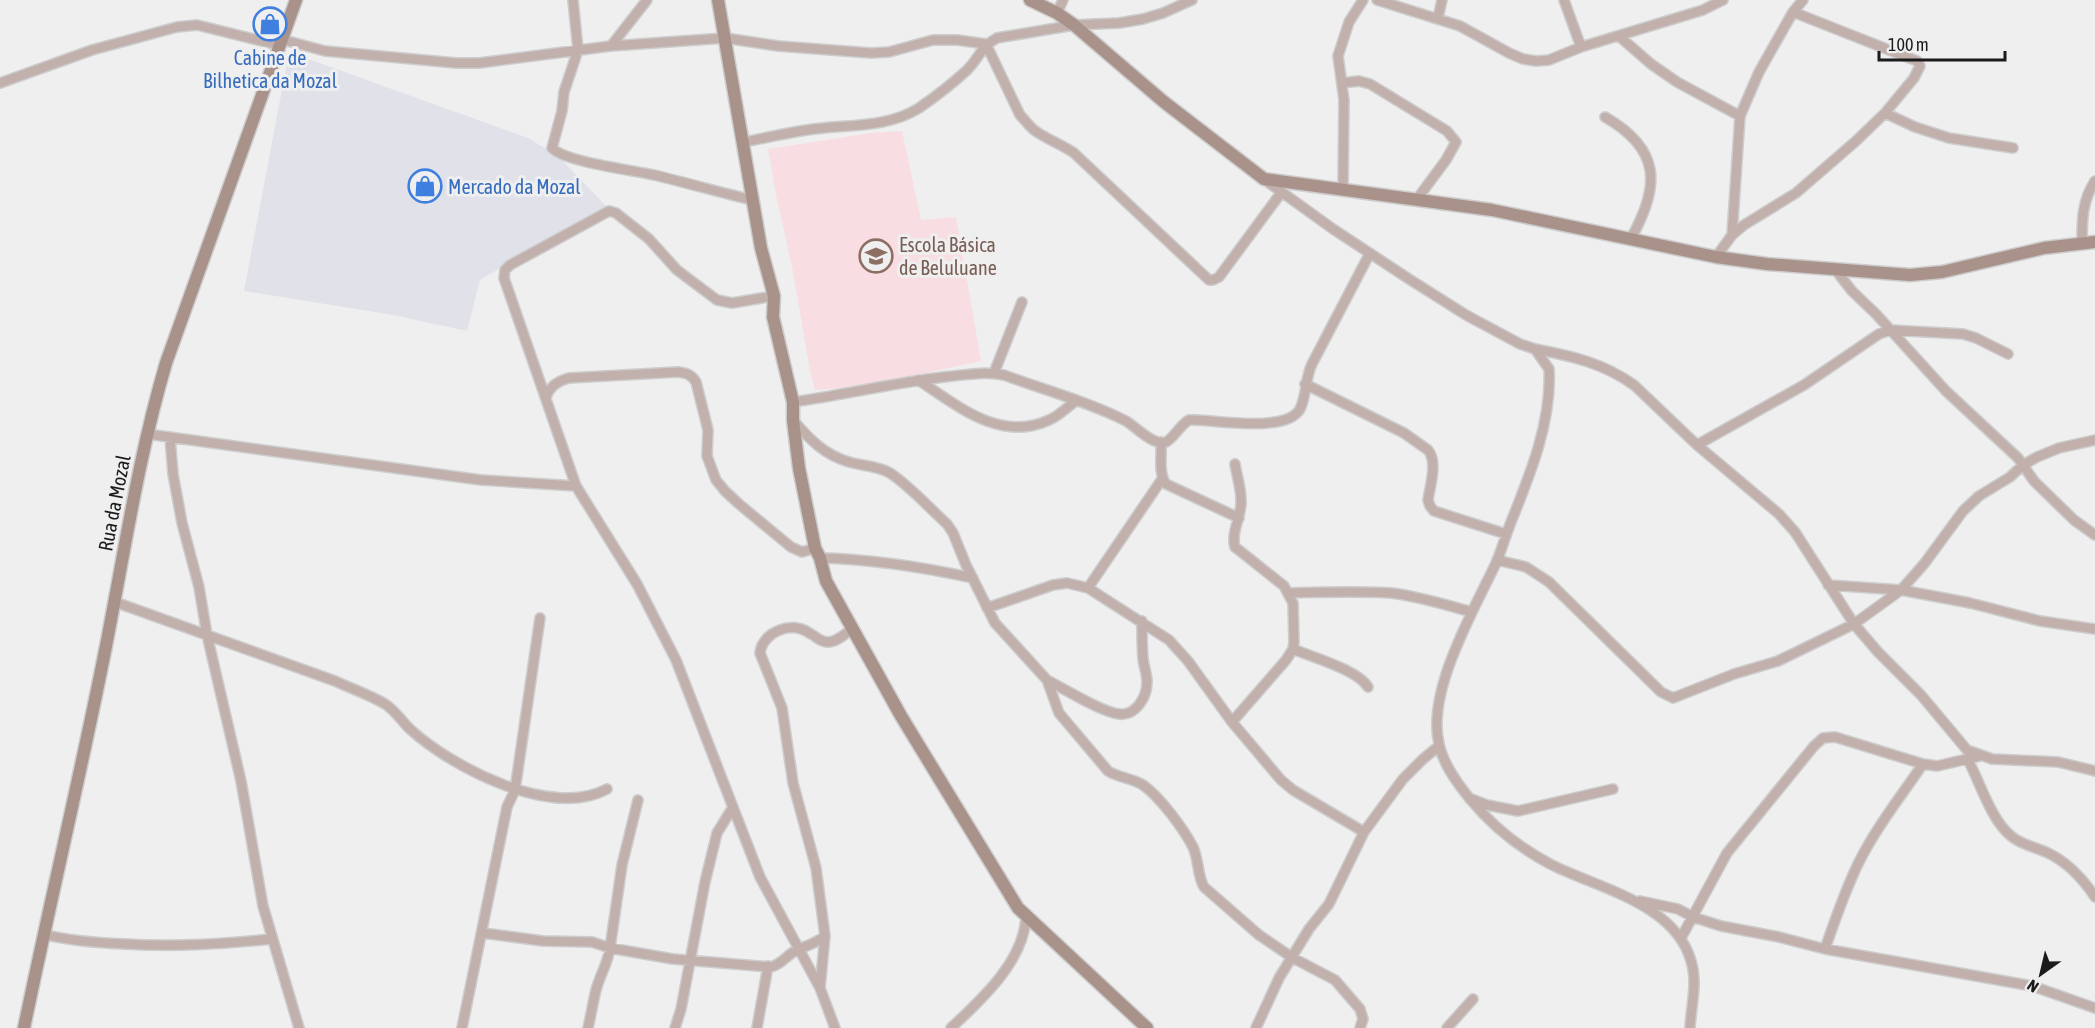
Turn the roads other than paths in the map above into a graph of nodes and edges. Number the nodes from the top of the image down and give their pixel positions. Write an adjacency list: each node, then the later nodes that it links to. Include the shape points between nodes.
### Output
1 (295, 0): 20 (street); 20 (street, via 203,253); 57 (street, Rua da Mozal, via 166,363)
2 (573, 0): 24 (street)
3 (646, 0): 22 (street)
4 (718, 0): 19 (street)
5 (1030, 0): 15 (street)
6 (1063, 0): 15 (street)
7 (1189, 0): 17 (street, via 1143,19)
8 (1363, 0): 26 (street, via 1342,39 1338,56)
9 (1377, 0): 16 (street)
10 (1442, 0): 16 (street)
11 (1564, 0): 23 (street)
12 (1723, 0): 18 (street)
13 (1803, 0): 14 (street)
14 (1793, 12): 27 (street, via 1917,61 1920,66 1914,78); 28 (street, via 1759,72)
15 (1056, 13): 17 (street)
16 (1438, 18): 23 (street, via 1523,59 1549,60)
17 (1074, 25): 21 (street, via 1009,35); 32 (street, via 1164,102)
18 (1619, 36): 23 (street); 28 (street, via 1677,82)
19 (724, 38): 21 (street, via 871,53 933,40); 22 (street); 30 (street)
20 (279, 42): 24 (street, via 325,51 456,63); 25 (street, via 197,25 177,27 92,50)
21 (986, 44): 30 (street, via 968,69 917,109 894,120); 35 (street, via 1028,124 1074,153 1209,280 1219,277)
22 (611, 46): 24 (street)
23 (1581, 47)
24 (578, 50): 36 (street, via 552,148 583,161)
25 (3, 81)
26 (1342, 83): 34 (street); 37 (street, via 1370,84 1447,131 1456,142)
27 (1885, 113): 31 (street, via 1949,138); 38 (street, via 1796,193)
28 (1740, 116): 38 (street)
29 (1605, 117): 39 (street, via 1624,128 1648,157 1651,177 1645,209)
30 (744, 142): 36 (street)
31 (2013, 148)
32 (1264, 178): 34 (street); 35 (street)
33 (2095, 181): 41 (street, via 2083,209)
34 (1343, 189): 37 (street)
35 (1281, 192): 42 (street)
36 (752, 200): 45 (street)
37 (1417, 200): 39 (street, via 1492,210)
38 (1732, 235): 43 (street)
39 (1630, 240): 43 (street)
40 (2095, 242): 41 (street)
41 (2082, 243): 44 (street, via 1924,275)
42 (1370, 253): 48 (street, via 1466,315); 52 (street)
43 (1716, 257): 44 (street)
44 (1834, 268): 47 (street)
45 (774, 296): 53 (street, via 732,303 717,300 677,270 649,239 616,213 602,214 505,270 504,278); 55 (street, via 773,317)
46 (1022, 302): 50 (street)
47 (1890, 330): 49 (street, via 1963,334); 61 (street, via 1804,385); 63 (street)
48 (1535, 349): 61 (street, via 1597,363 1619,375); 67 (street, via 1549,369 1544,423)
49 (2008, 354)
50 (994, 373): 51 (street); 54 (street)
51 (918, 380): 54 (street, via 975,417 997,426 1019,428 1051,420); 55 (street)
52 (1305, 384): 60 (street, via 1303,402 1292,417 1276,423 1189,420 1180,425 1173,437); 67 (street, via 1374,416 1428,450 1432,461 1428,500 1434,511)
53 (546, 398): 65 (street); 69 (street, via 551,387 569,378 687,373 696,382 708,430 707,456 716,480 791,547)
54 (1076, 401): 60 (street, via 1117,416)
55 (793, 402): 56 (street)
56 (793, 420): 69 (street); 71 (street, via 815,445 832,456 875,467 906,486 953,533)
57 (147, 434): 58 (street); 76 (street, Rua da Mozal)
58 (170, 437): 65 (street, via 481,480); 84 (street, via 182,523)
59 (2095, 440): 63 (street, via 2059,448)
60 (1161, 442): 64 (street)
61 (1697, 445): 72 (street, via 1779,514)
62 (1235, 464): 66 (street, via 1241,499)
63 (2023, 465): 68 (street, via 2064,511); 74 (street, via 1963,511)
64 (1162, 479): 66 (street); 73 (street)
65 (576, 486): 98 (street, via 638,584 676,660)
66 (1239, 518): 75 (street, via 1232,539 1235,547)
67 (1506, 534): 70 (street)
68 (2095, 535)
69 (818, 553): 71 (street); 82 (street, via 829,588)
70 (1497, 560): 78 (street); 81 (street, via 1526,567 1549,582 1661,692 1673,698 1778,661)
71 (973, 578): 77 (street)
72 (1828, 585): 74 (street); 81 (street)
73 (1089, 588): 77 (street, via 1067,583 1053,585); 80 (street)
74 (1901, 590): 81 (street); 83 (street)
75 (1290, 593): 78 (street, via 1392,593); 85 (street)
76 (115, 602): 84 (street); 106 (street, Rua da Mozal)
77 (987, 608): 86 (street, via 1003,634)
78 (1472, 612): 89 (street, via 1440,698)
79 (540, 618): 96 (street)
80 (1142, 621): 86 (street, via 1146,692 1133,711 1120,714 1104,709); 88 (street, via 1169,640)
81 (1854, 624): 90 (street, via 1967,750)
82 (852, 629): 104 (street); 107 (street, via 829,642 799,628 782,628 768,637 760,653 782,708 793,783 816,868)
83 (2095, 629)
84 (207, 635): 96 (street, via 335,681 386,705 439,750 478,775); 109 (street)
85 (1293, 649): 87 (street, via 1345,670); 88 (street)
86 (1047, 680): 113 (street, via 1059,713 1108,771 1143,785 1187,837 1204,888)
87 (1368, 687)
88 (1232, 722): 100 (street, via 1293,790)
89 (1439, 746): 99 (street, via 1468,798); 100 (street, via 1403,779)
90 (1980, 756): 91 (street); 93 (street, via 2058,762)
91 (1968, 760): 92 (street, via 1937,766); 101 (street, via 1998,821 2010,836 2065,864)
92 (1923, 764): 103 (street, via 1835,737 1823,738 1727,852); 112 (street, via 1859,862)
93 (2095, 771)
94 (607, 789): 96 (street, via 587,798)
95 (1613, 789): 99 (street, via 1518,811)
96 (515, 790): 105 (street, via 507,807)
97 (638, 800): 110 (street, via 622,865)
98 (733, 807): 111 (street, via 760,878); 114 (street, via 717,833)
99 (1483, 808): 102 (street, via 1490,824 1518,845)
100 (1364, 832): 113 (street, via 1329,904)
101 (2095, 897)
102 (1628, 898): 103 (street, via 1678,909); 108 (street, via 1666,920)
103 (1693, 917): 108 (street); 112 (street)
104 (1026, 918): 127 (street, via 1022,941 1002,974); 128 (street)
105 (483, 933): 110 (street, via 543,941 592,942); 122 (street)
106 (43, 934): 109 (street, via 66,940 159,947); 120 (street, Rua da Mozal)
107 (825, 936): 111 (street); 116 (street)
108 (1681, 938): 132 (street, via 1694,972)
109 (272, 939): 121 (street)
110 (610, 948): 114 (street); 123 (street)
111 (798, 949): 115 (street, via 779,964); 116 (street)
112 (1825, 949): 119 (street, via 2032,986)
113 (1293, 958): 129 (street, via 1279,978); 130 (street, via 1335,980 1360,1009)
114 (689, 960): 115 (street); 124 (street)
115 (768, 966): 125 (street)
116 (820, 988): 126 (street)
117 (2095, 997): 119 (street)
118 (1473, 999): 131 (street)
119 (2092, 1007)
120 (24, 1028)
121 (299, 1028)
122 (462, 1028)
123 (588, 1028)
124 (675, 1028)
125 (757, 1028)
126 (835, 1028)
127 (951, 1028)
128 (1148, 1028)
129 (1256, 1028)
130 (1360, 1028)
131 (1447, 1028)
132 (1690, 1028)

